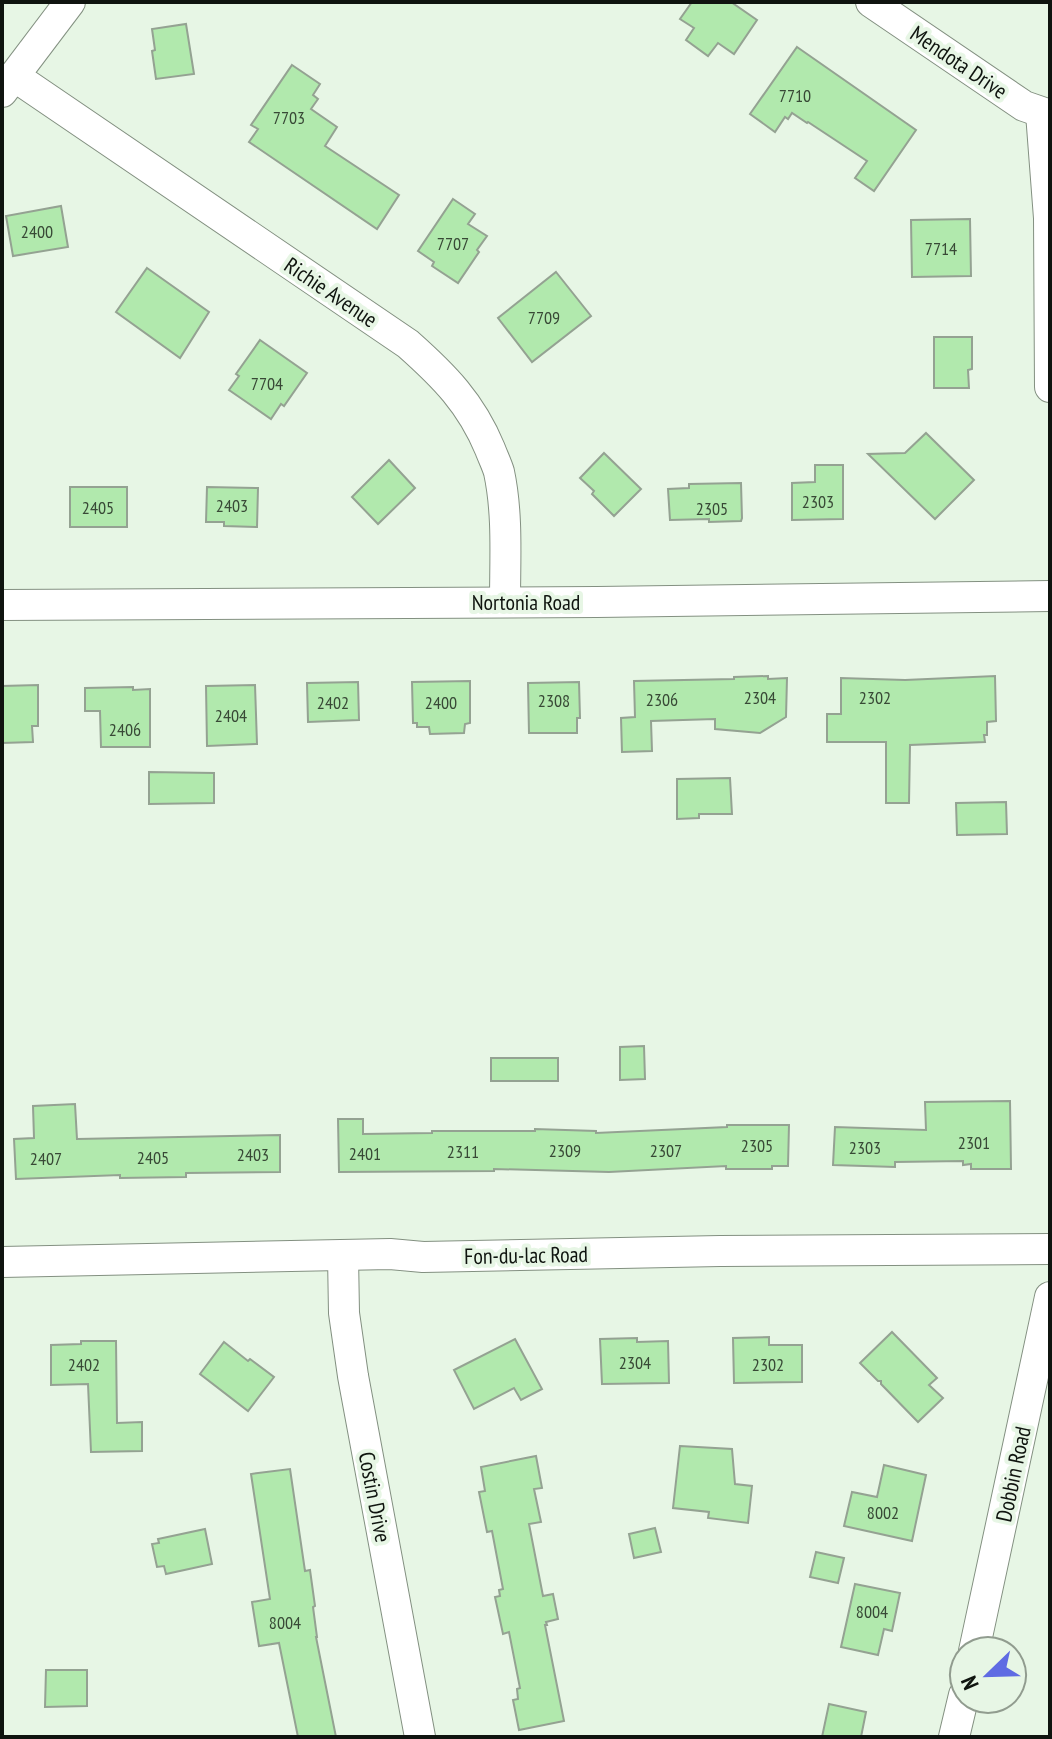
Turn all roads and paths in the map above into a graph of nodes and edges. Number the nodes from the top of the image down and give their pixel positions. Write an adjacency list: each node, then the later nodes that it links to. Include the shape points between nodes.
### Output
1 (70, 2): 3 (street)
2 (871, 2): 4 (street, Mendota Drive, via 1024,106)
3 (8, 84): 7 (street, Richie Avenue, via 408,344 439,372 481,427 498,470 505,519)
4 (1046, 114): 5 (street)
5 (1050, 387)
6 (1050, 596): 7 (street, Nortonia Road)
7 (505, 602): 8 (street, Nortonia Road)
8 (2, 605)
9 (1050, 1249): 10 (street, Fon-du-lac Road)
10 (343, 1256): 11 (street, Fon-du-lac Road); 15 (street, Costin Drive, via 353,1376)
11 (2, 1262)
12 (1050, 1297): 13 (street, Dobbin Road)
13 (977, 1635)
14 (959, 1715): 16 (street)
15 (420, 1737)
16 (954, 1737)

